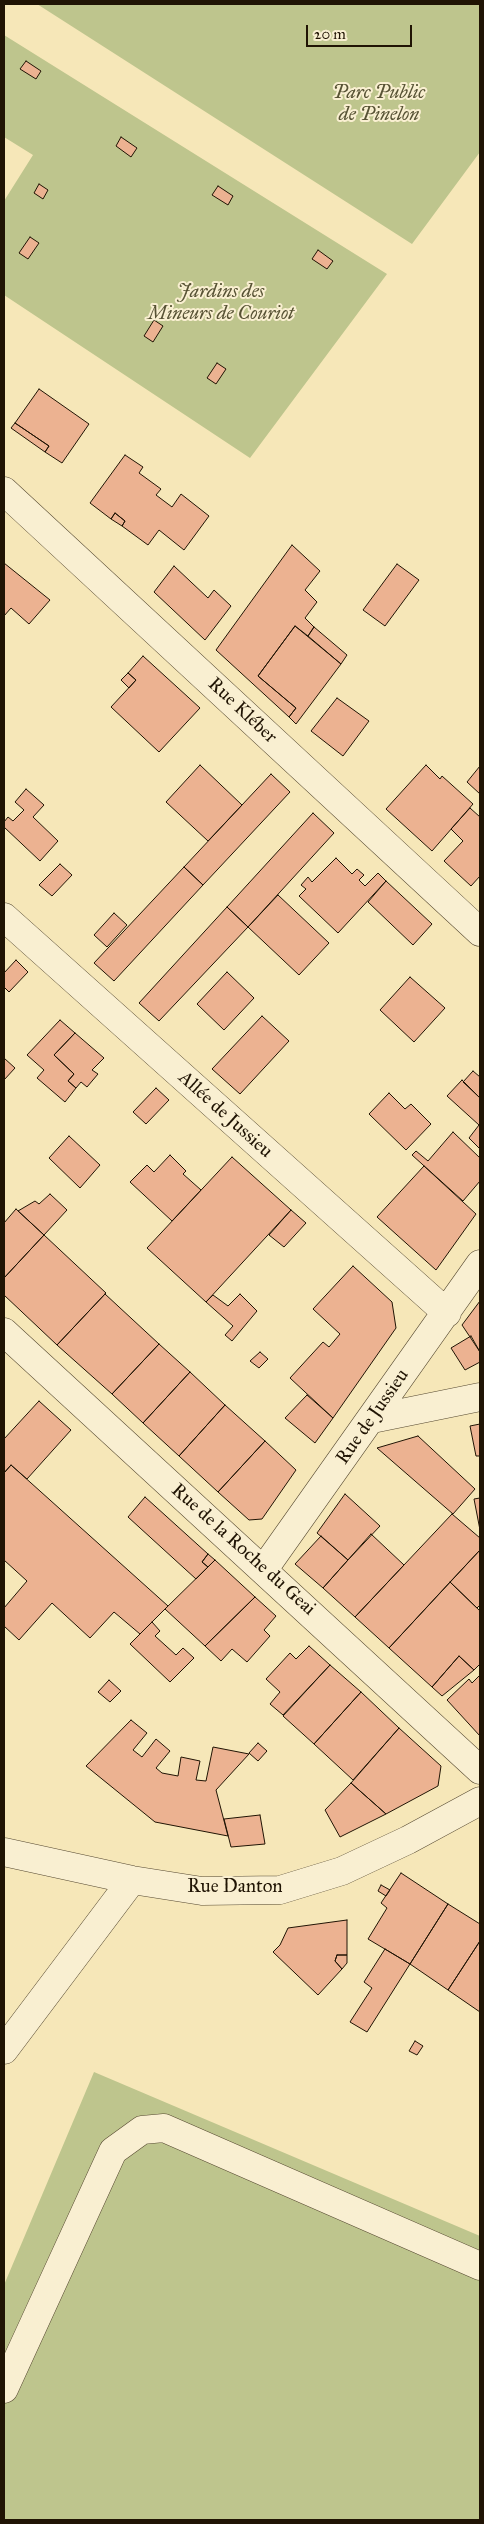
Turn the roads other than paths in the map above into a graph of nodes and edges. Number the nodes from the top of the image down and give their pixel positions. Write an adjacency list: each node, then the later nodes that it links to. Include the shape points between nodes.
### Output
1 (4, 491): 3 (street, Rue Kléber)
2 (4, 917): 5 (street, Allée de Jussieu)
3 (480, 932)
4 (480, 1264): 5 (street, Rue de Jussieu)
5 (446, 1313): 8 (street, Rue de Jussieu)
6 (4, 1332): 9 (street, Rue de la Roche du Geai)
7 (480, 1397): 8 (street)
8 (372, 1419): 9 (street, Rue de Jussieu)
9 (264, 1569): 10 (street, Rue de la Roche du Geai)
10 (480, 1770)
11 (480, 1800): 13 (street, Rue Danton, via 408,1840 342,1871 280,1890 202,1891)
12 (4, 1852): 13 (street, Rue Danton)
13 (132, 1880): 14 (street)
14 (4, 2050)
15 (480, 2266): 16 (street, via 164,2128 142,2130 113,2150)
16 (4, 2388)

